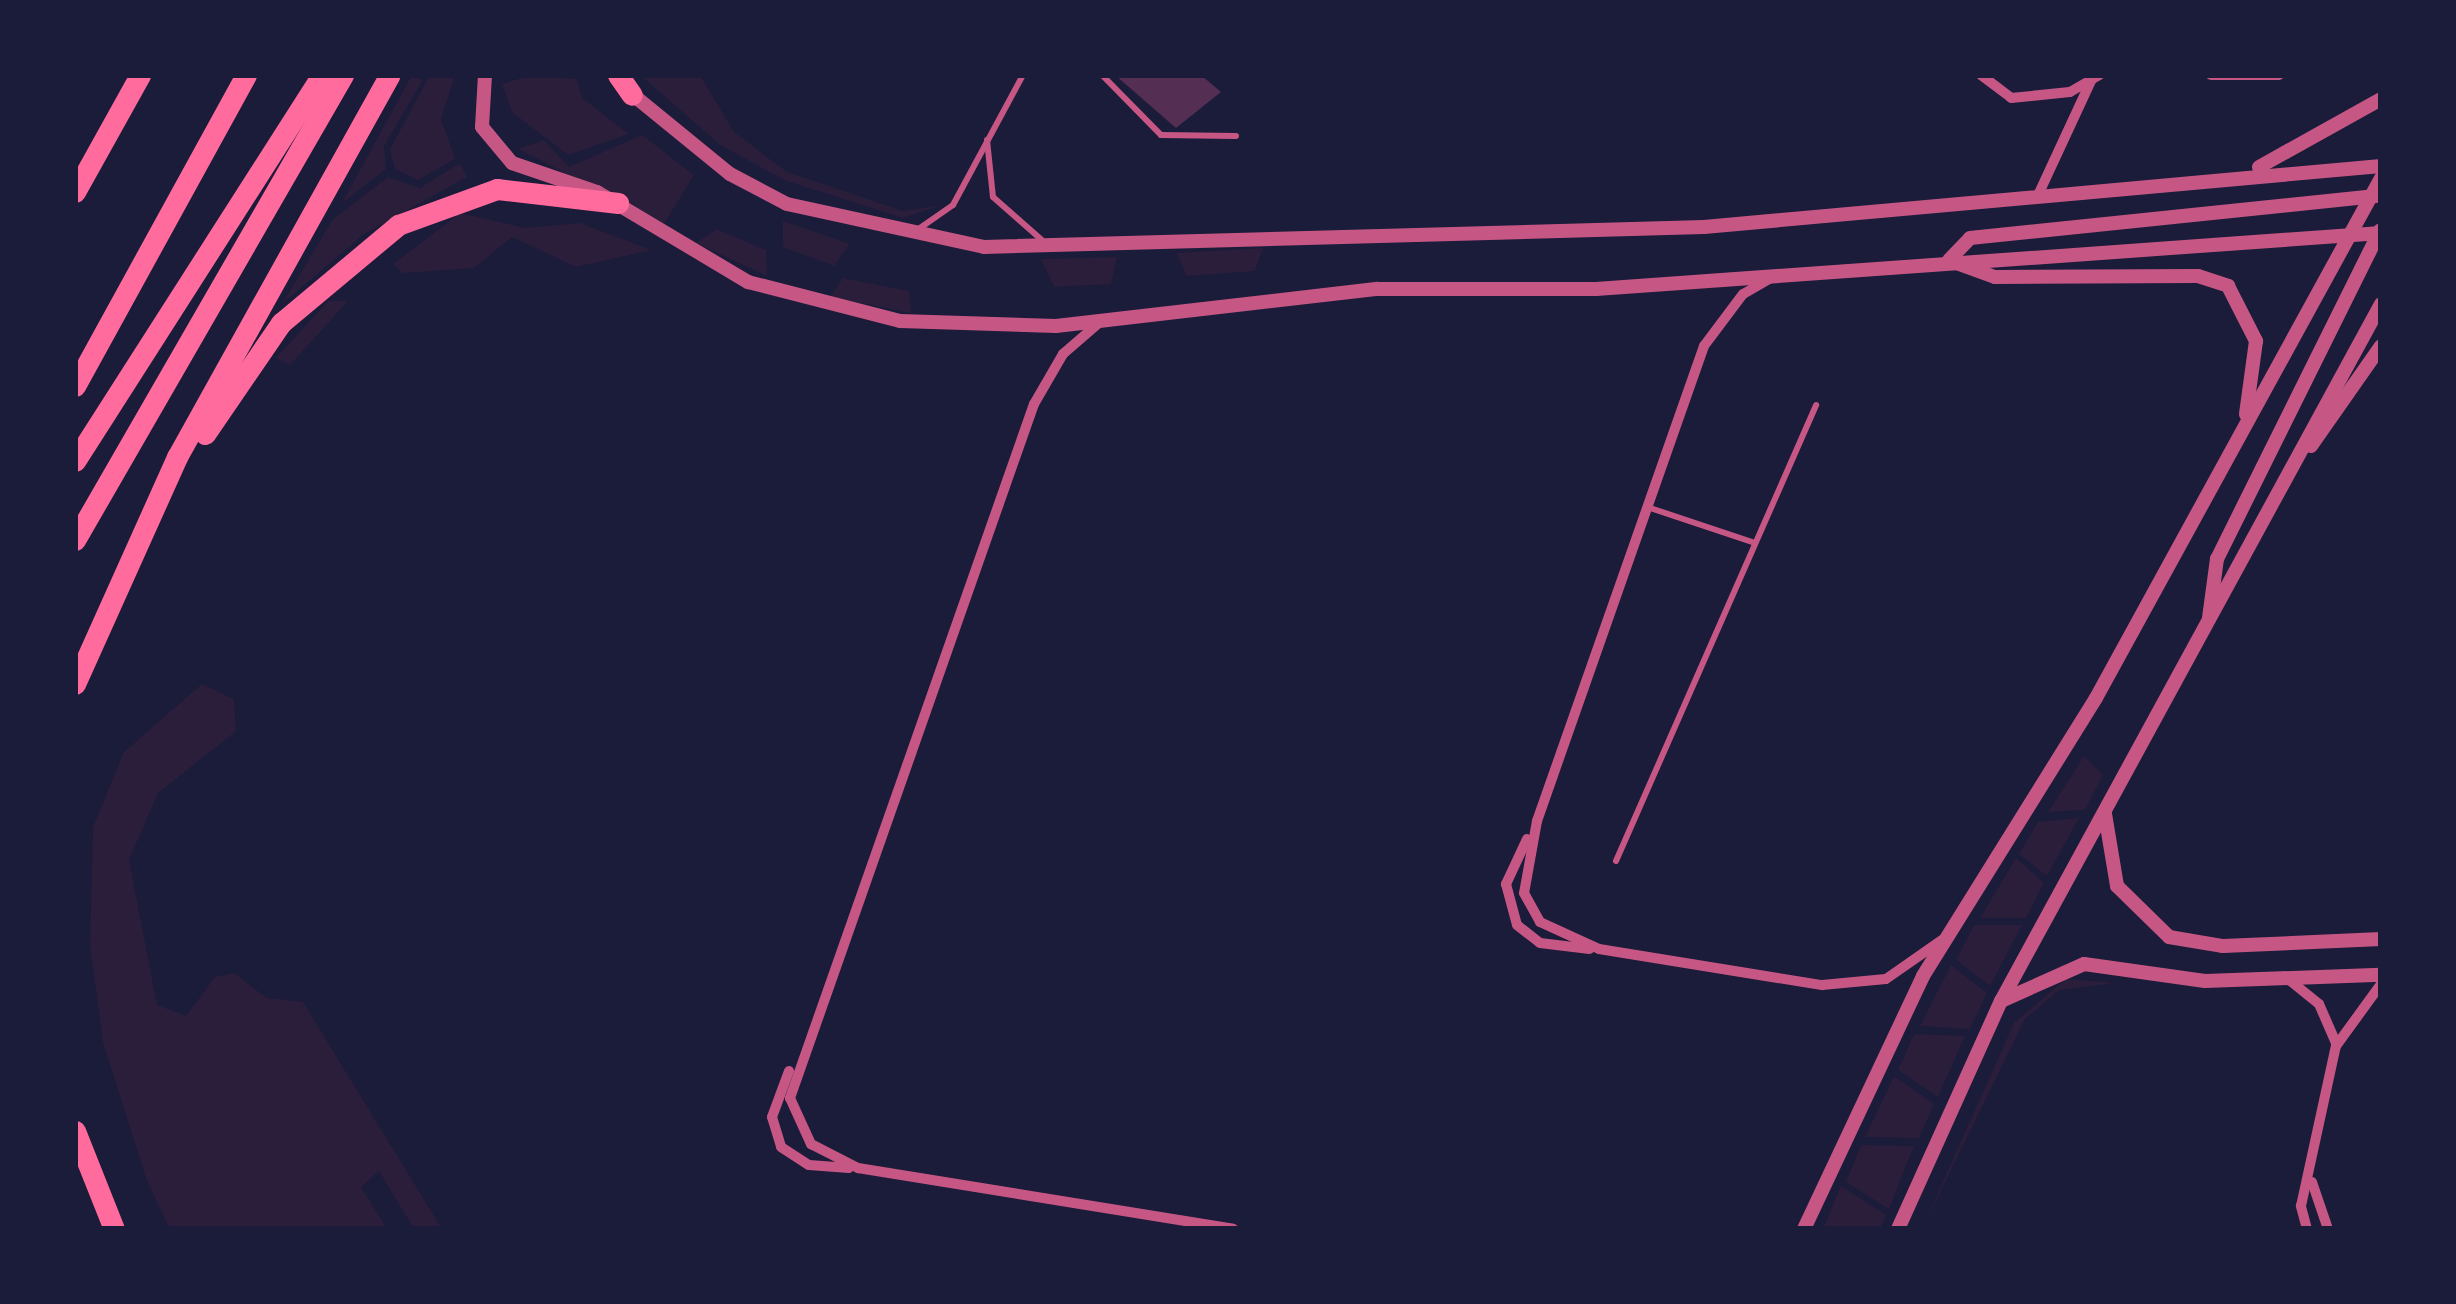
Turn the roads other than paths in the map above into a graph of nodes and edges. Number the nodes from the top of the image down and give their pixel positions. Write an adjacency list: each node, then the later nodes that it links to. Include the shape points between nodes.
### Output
1 (140, 75): 21 (highway)
2 (246, 75): 34 (highway)
3 (322, 75): 38 (highway)
4 (343, 75): 40 (highway)
5 (390, 75): 41 (highway)
6 (485, 75): 24 (street, via 479,114 500,153)
7 (614, 75): 14 (highway)
8 (1023, 75): 16 (lane)
9 (1102, 75): 17 (lane, via 1161,135)
10 (1981, 75): 13 (street, via 2011,98)
11 (2210, 75): 12 (street)
12 (2279, 75)
13 (2095, 77): 22 (street)
14 (632, 95): 26 (street, via 759,190)
15 (2381, 99): 19 (street, via 2327,138)
16 (987, 136): 26 (lane, via 943,217); 28 (lane, via 993,197)
17 (1236, 136)
18 (2381, 166): 19 (street)
19 (2243, 174): 22 (street)
20 (2381, 178): 23 (street)
21 (75, 192)
22 (2039, 193): 28 (street, via 1704,227)
23 (2378, 201): 27 (street); 29 (street, via 1970,238)
24 (618, 203): 32 (street, via 717,269 820,306 952,325); 41 (highway, via 497,189 424,210 371,242 265,343)
25 (2380, 230): 27 (street); 43 (street, via 2217,559)
26 (885, 233): 28 (street)
27 (2351, 234): 29 (street, via 2296,246); 36 (street)
28 (1050, 246)
29 (1949, 260): 30 (street); 36 (street, via 1995,277 2198,275 2228,286 2256,341)
30 (1777, 275): 32 (street, via 1378,289); 39 (street, via 1713,327)
31 (2381, 304): 37 (street)
32 (1101, 321): 55 (street, via 1063,354 1034,404)
33 (2381, 346): 37 (street)
34 (75, 386)
35 (1816, 404): 42 (lane)
36 (2243, 428): 48 (street, via 2096,698)
37 (2299, 458): 43 (street)
38 (75, 461)
39 (1647, 507): 42 (lane); 46 (street)
40 (75, 540)
41 (137, 541): 44 (highway)
42 (1755, 543): 47 (lane)
43 (2209, 624): 45 (street)
44 (75, 684)
45 (2105, 813): 49 (street, via 2117,886 2169,937 2223,946); 53 (street)
46 (1537, 821): 50 (street, via 1523,875 1530,908 1554,932); 50 (street, via 1510,870 1510,913 1540,944)
47 (1616, 861)
48 (1945, 938): 50 (street, via 1886,979 1844,987); 61 (street)
49 (2381, 939)
50 (1599, 950)
51 (2283, 977): 52 (street); 53 (street, via 2205,981 2084,964); 54 (street, via 2320,1004)
52 (2381, 980): 54 (street)
53 (2002, 1001): 62 (street)
54 (2336, 1046): 57 (street)
55 (796, 1058): 58 (street, via 800,1131); 58 (street, via 772,1117 781,1147 809,1165)
56 (75, 1131): 59 (highway)
57 (2312, 1166): 63 (street); 64 (street)
58 (858, 1168): 60 (street)
59 (114, 1229)
60 (1233, 1229)
61 (1804, 1229)
62 (1898, 1229)
63 (2307, 1229)
64 (2328, 1229)

